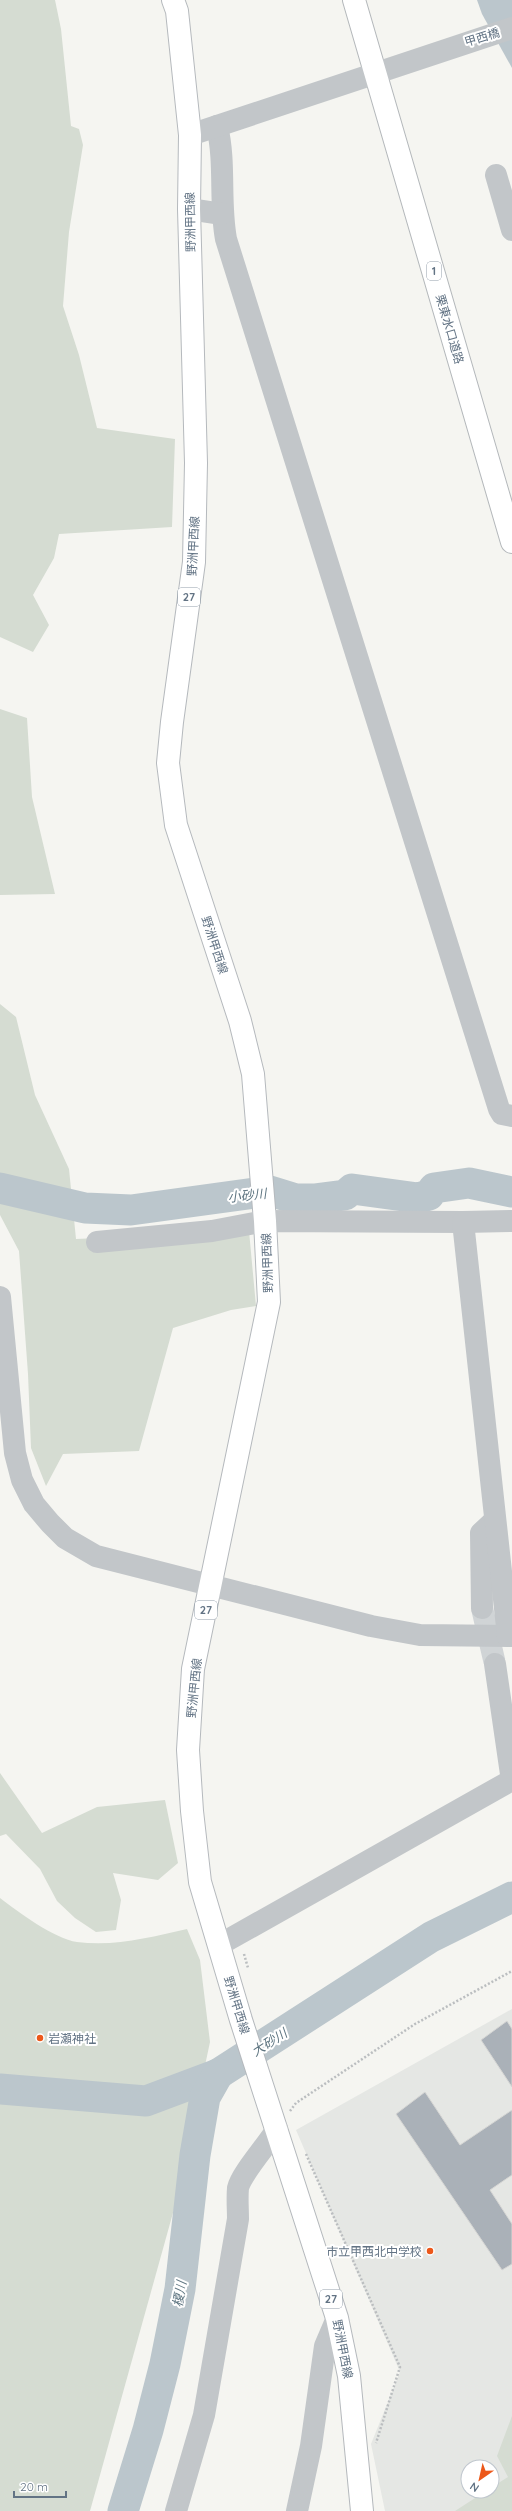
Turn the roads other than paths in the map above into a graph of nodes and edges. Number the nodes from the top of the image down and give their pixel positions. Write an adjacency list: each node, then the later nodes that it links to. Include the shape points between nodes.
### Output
1 (173, 0): 6 (main road, 野洲甲西線 / 27, via 177,11)
2 (354, 0): 4 (main road, 栗東水口道路 / 1)
3 (512, 28): 4 (street, 甲西橋)
4 (376, 72): 5 (street, 甲西橋); 11 (main road, 栗東水口道路 / 1)
5 (217, 126): 6 (street, 甲西橋); 9 (street, via 223,149)
6 (190, 135): 8 (main road, 野洲甲西線 / 27)
7 (496, 175): 10 (street)
8 (189, 209): 9 (street); 13 (main road, 野洲甲西線 / 27, via 196,463 194,562 168,763 176,825 240,1021 253,1074)
9 (222, 214): 12 (street, via 226,239 499,1109 502,1114)
10 (512, 230)
11 (512, 542)
12 (512, 1116)
13 (265, 1221): 15 (street); 16 (street, via 212,1231); 19 (main road, 野洲甲西線 / 27, via 269,1302)
14 (512, 1221): 15 (street)
15 (463, 1222): 18 (street)
16 (97, 1242)
17 (0, 1297): 19 (street, via 15,1453 22,1480 34,1504 65,1538 96,1556)
18 (495, 1520): 20 (street, via 481,1533); 21 (street)
19 (212, 1585): 21 (street, via 371,1626 420,1635); 24 (main road, 野洲甲西線 / 27, via 194,1669 188,1750 200,1882)
20 (482, 1608)
21 (510, 1636)
22 (495, 1664): 23 (street)
23 (512, 1781): 24 (street)
24 (219, 1945): 25 (main road, 野洲甲西線 / 27)
25 (277, 2129): 26 (main road, 野洲甲西線 / 27); 27 (street, via 238,2187 238,2219 204,2415)
26 (338, 2318): 28 (street, via 325,2346 311,2446); 29 (main road, 野洲甲西線 / 27, via 349,2376)
27 (176, 2511)
28 (297, 2511)
29 (362, 2511)

